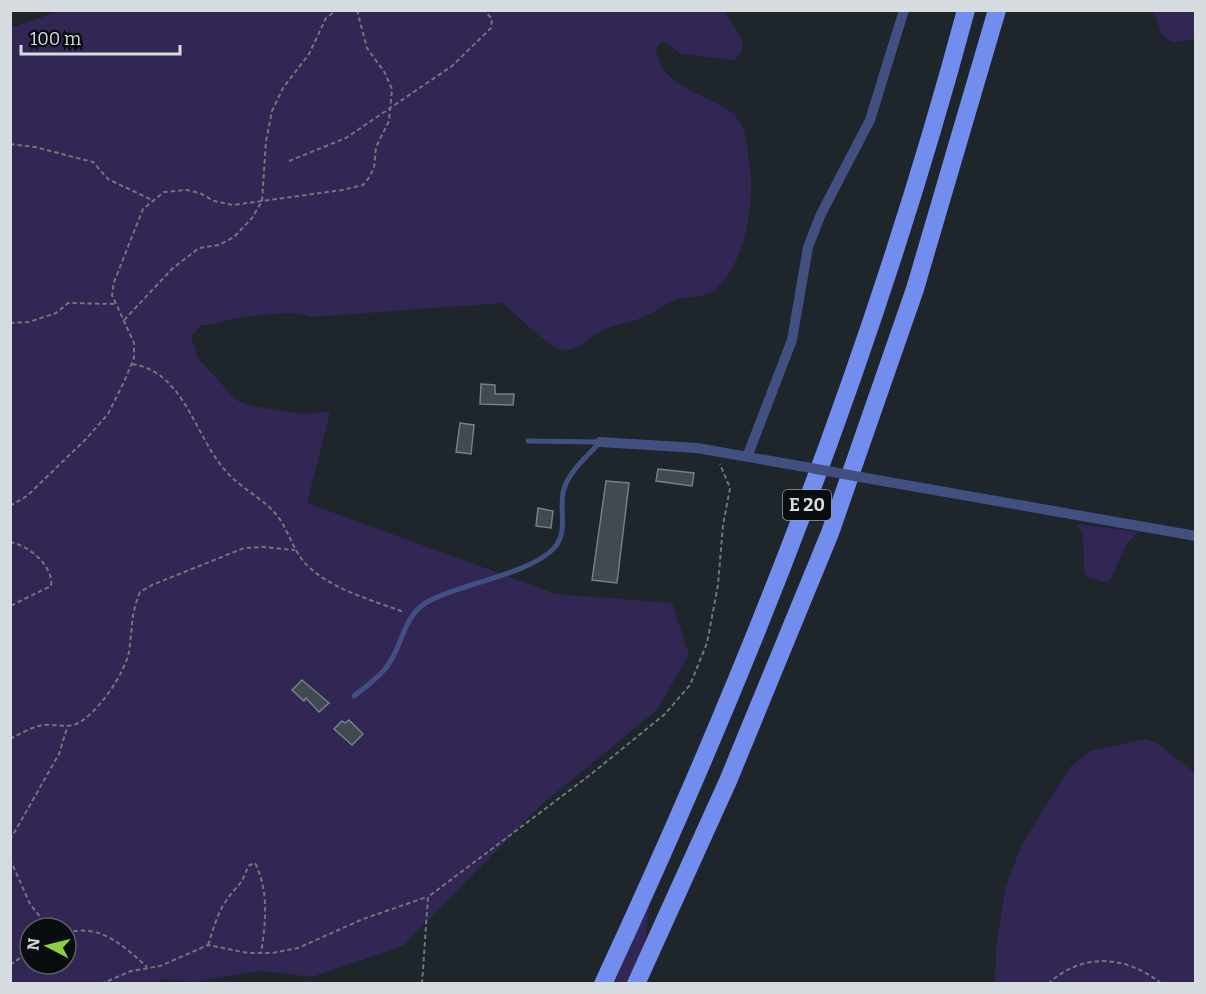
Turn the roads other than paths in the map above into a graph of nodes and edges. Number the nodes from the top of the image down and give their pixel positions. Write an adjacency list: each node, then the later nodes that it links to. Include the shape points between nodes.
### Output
1 (904, 10): 6 (street, via 867,128 821,214 808,247 792,340)
2 (966, 10): 9 (highway, E 20, via 889,271 840,417 705,759)
3 (997, 10): 10 (highway, E 20, via 915,289 830,532 728,782)
4 (528, 441): 5 (lane)
5 (600, 442): 6 (street, via 709,450); 8 (lane, via 564,486 562,532 554,548 525,565 430,600 412,615 385,669)
6 (747, 457): 7 (street, bridge)
7 (1196, 536)
8 (354, 696)
9 (603, 984)
10 (636, 984)

